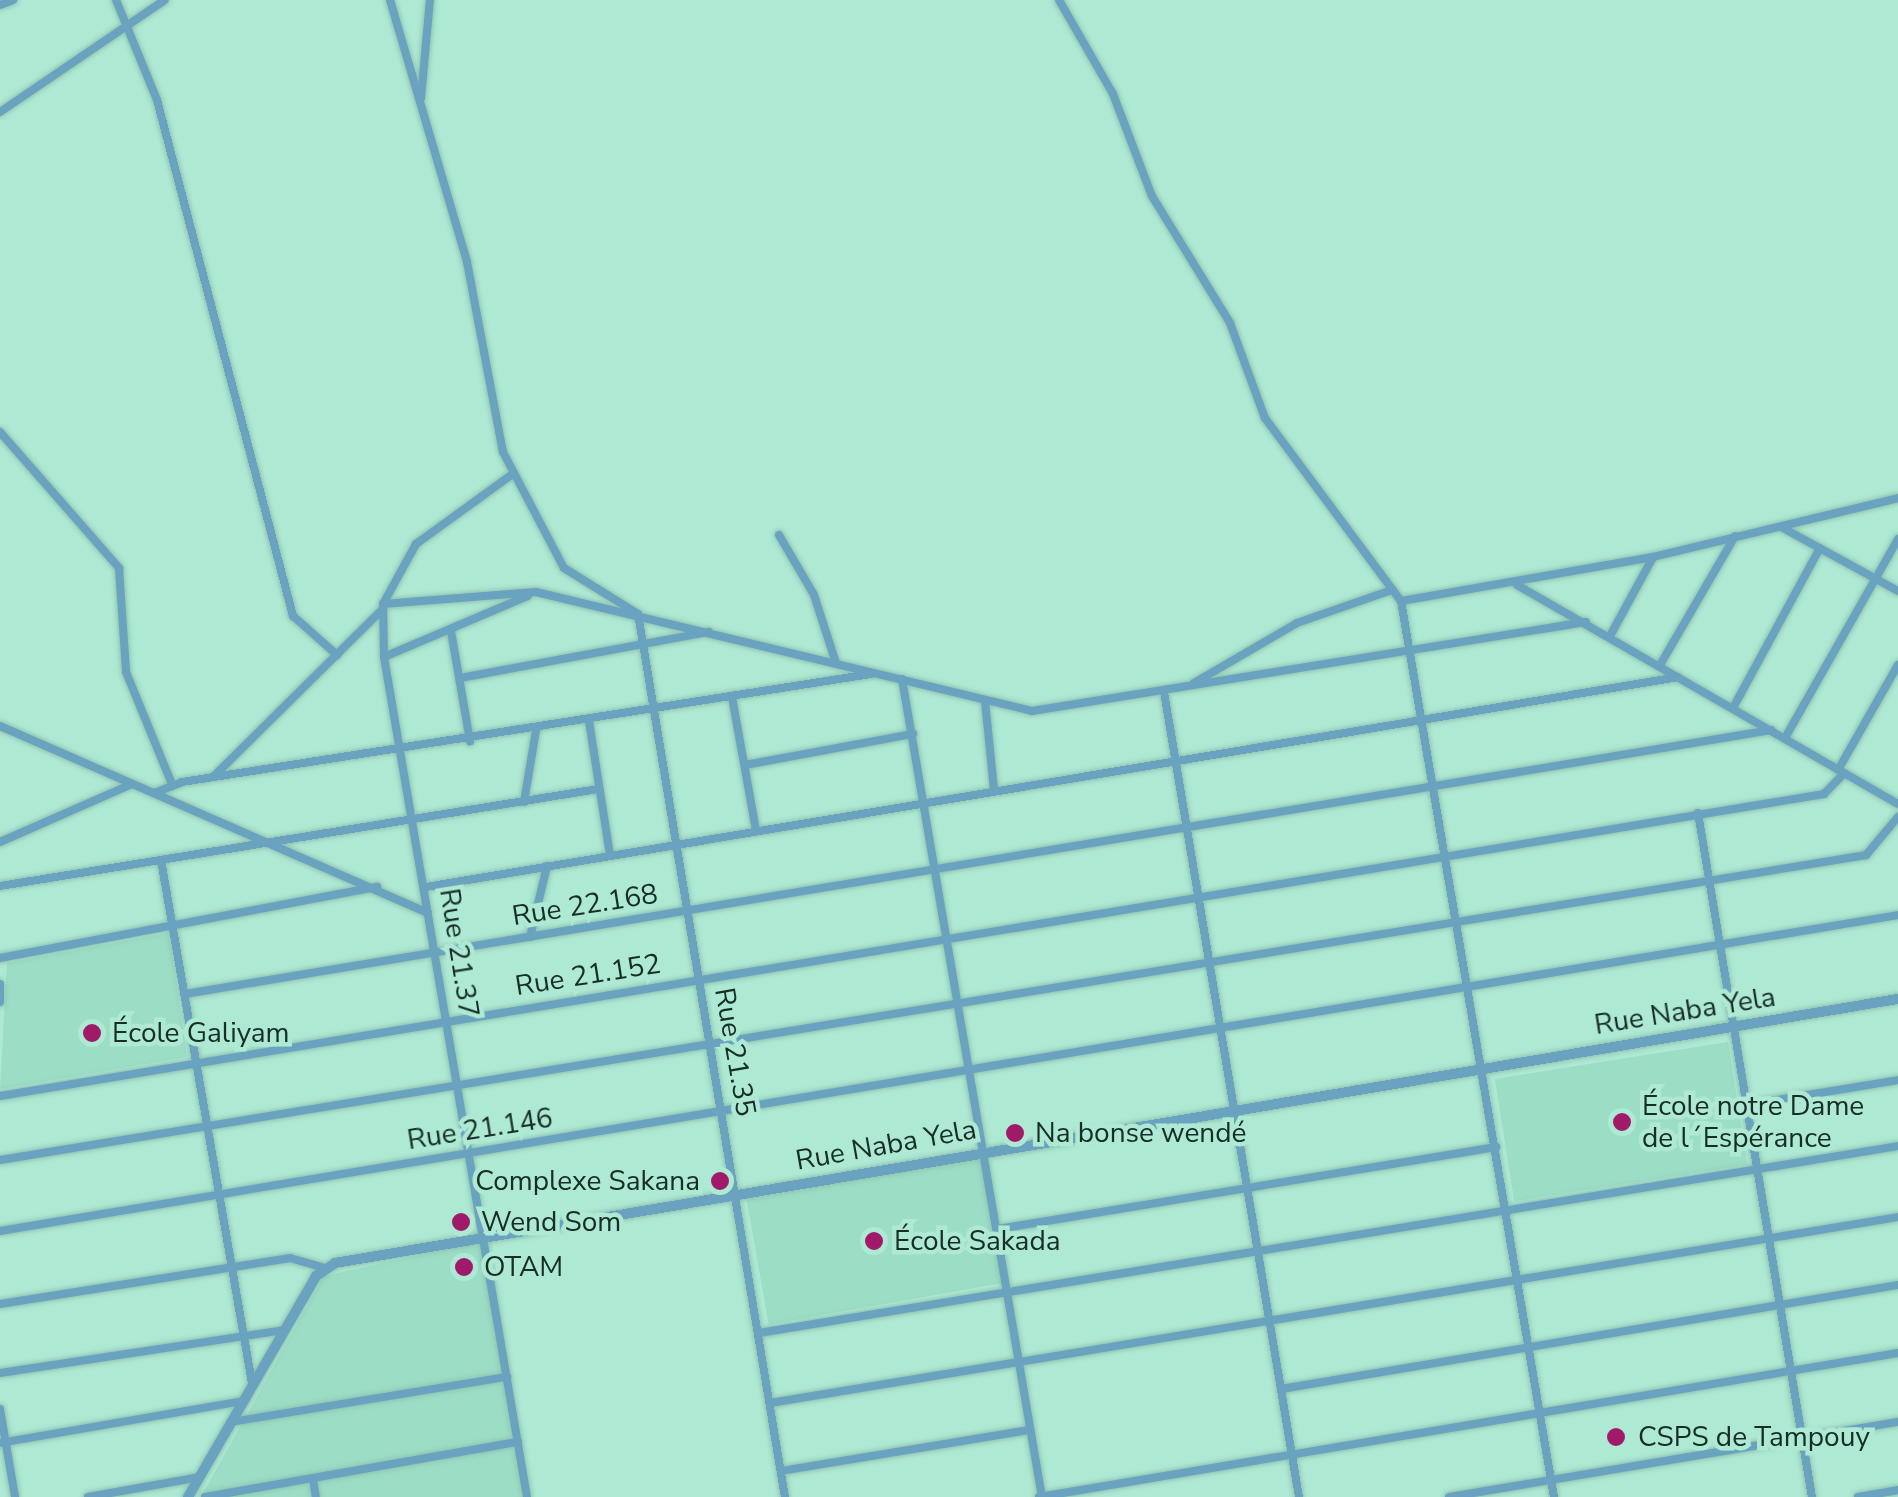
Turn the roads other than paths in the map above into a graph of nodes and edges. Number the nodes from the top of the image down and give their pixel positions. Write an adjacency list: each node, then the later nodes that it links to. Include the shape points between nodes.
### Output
1 (13, 0): 7 (street)
2 (116, 0): 8 (street)
3 (165, 0): 8 (street)
4 (390, 0): 9 (street)
5 (430, 0): 9 (street)
6 (1060, 0): 22 (street, via 1113,94 1152,196 1222,308 1266,418)
7 (0, 6)
8 (132, 23): 10 (street); 34 (street, via 293,616)
9 (420, 108): 12 (street, via 467,262)
10 (0, 112)
11 (0, 432): 62 (street, via 120,568 126,672)
12 (514, 473): 26 (street, via 416,544); 27 (street, via 564,568)
13 (1898, 498): 14 (street)
14 (1781, 528): 16 (street); 18 (street)
15 (779, 534): 36 (street, via 814,596)
16 (1735, 536): 19 (street); 37 (street)
17 (1898, 539): 20 (street)
18 (1820, 548): 20 (street); 47 (street)
19 (1653, 557): 21 (street); 31 (street)
20 (1877, 579): 23 (street); 55 (street)
21 (1510, 584): 25 (street); 28 (street)
22 (1392, 590): 25 (street); 43 (street, via 1297,624)
23 (1898, 591)
24 (536, 592): 26 (street); 27 (street); 29 (street)
25 (1401, 601): 33 (street)
26 (383, 606): 34 (street); 35 (street, Rue 21.37)
27 (638, 614): 30 (street); 32 (street, Rue 21.35)
28 (1586, 622): 31 (street); 33 (street)
29 (451, 631): 35 (street); 41 (street)
30 (714, 631): 32 (street); 36 (street)
31 (1610, 636): 37 (street)
32 (643, 644): 41 (street); 48 (street, Rue 21.35)
33 (1412, 654): 43 (street); 49 (street)
34 (337, 655): 61 (street)
35 (384, 656): 57 (street, Rue 21.37)
36 (836, 663): 39 (street)
37 (1660, 665): 40 (street)
38 (1898, 665): 60 (street)
39 (876, 673): 42 (street); 45 (street)
40 (1678, 677): 47 (street); 49 (street)
41 (460, 678): 56 (street)
42 (902, 679): 46 (street); 54 (street)
43 (1192, 685): 44 (street)
44 (1164, 692): 46 (street, via 1032,711); 58 (street)
45 (732, 697): 48 (street); 59 (street)
46 (985, 701): 66 (street)
47 (1733, 708): 53 (street)
48 (654, 710): 50 (street); 78 (street, Rue 21.35)
49 (1424, 721): 58 (street); 64 (street)
50 (589, 722): 52 (street); 65 (street)
51 (0, 726): 63 (street)
52 (536, 730): 56 (street); 69 (street)
53 (1771, 730): 55 (street); 64 (street, Rue 22.168)
54 (913, 734): 59 (street); 70 (street)
55 (1785, 738): 60 (street)
56 (470, 742): 57 (street)
57 (403, 754): 61 (street); 73 (street, Rue 21.37)
58 (1176, 762): 66 (street); 74 (street)
59 (745, 765): 75 (street)
60 (1841, 771): 68 (street); 71 (street, Rue 21.152, via 1824,794)
61 (212, 776): 62 (street)
62 (172, 784): 67 (street)
63 (130, 785): 67 (street); 76 (street)
64 (1435, 788): 74 (street, Rue 22.168); 79 (street)
65 (598, 789): 69 (street); 80 (street)
66 (994, 790): 70 (street)
67 (154, 794): 77 (street)
68 (1897, 800)
69 (524, 802): 73 (street)
70 (926, 803): 75 (street); 83 (street)
71 (1698, 813): 79 (street, Rue 21.152); 84 (street)
72 (1898, 817): 84 (street, via 1872,854)
73 (415, 820): 77 (street); 86 (street, Rue 21.37)
74 (1187, 828): 83 (street, Rue 22.168); 88 (street)
75 (756, 831): 78 (street)
76 (0, 842)
77 (268, 843): 81 (street); 87 (street)
78 (675, 844): 80 (street); 90 (street, Rue 21.35)
79 (1446, 854): 88 (street, Rue 21.152); 92 (street)
80 (610, 855): 82 (street)
81 (161, 860): 85 (street); 93 (street)
82 (547, 866): 86 (street); 94 (street)
83 (934, 872): 90 (street, Rue 22.168); 95 (street)
84 (1709, 880): 92 (street); 96 (street)
85 (0, 886)
86 (426, 887): 89 (street, Rue 21.37)
87 (377, 888): 89 (street); 93 (street)
88 (1198, 894): 95 (street, Rue 21.152); 99 (street)
89 (428, 912): 97 (street, Rue 21.37)
90 (686, 912): 94 (street, Rue 22.168); 100 (street, Rue 21.35)
91 (1898, 915): 96 (street, Rue 21.146)
92 (1457, 921): 99 (street); 102 (street)
93 (173, 928): 98 (street); 103 (street)
94 (530, 937): 97 (street, Rue 22.168)
95 (946, 938): 100 (street, Rue 21.152); 106 (street)
96 (1720, 945): 102 (street, Rue 21.146); 108 (street)
97 (435, 953): 103 (street, Rue 22.168); 107 (street, Rue 21.37)
98 (0, 958)
99 (1210, 962): 106 (street); 109 (street)
100 (700, 980): 107 (street, Rue 21.152); 110 (street, Rue 21.35)
101 (0, 984): 105 (street)
102 (1468, 987): 109 (street, Rue 21.146); 112 (street)
103 (184, 994): 111 (street)
104 (1898, 999): 108 (street, Rue Naba Yela)
105 (0, 1002)
106 (956, 1004): 110 (street); 113 (street)
107 (447, 1022): 111 (street, Rue 21.152); 115 (street, Rue 21.37)
108 (1733, 1026): 112 (street, Rue Naba Yela); 117 (street)
109 (1221, 1028): 113 (street, Rue 21.146); 118 (street)
110 (711, 1045): 115 (street); 119 (street, Rue 21.35)
111 (196, 1061): 116 (street, Rue 21.152); 120 (street)
112 (1482, 1068): 118 (street, Rue Naba Yela); 122 (street)
113 (968, 1070): 119 (street, Rue 21.146); 123 (street)
114 (1898, 1080): 117 (street)
115 (458, 1088): 120 (street); 124 (street, Rue 21.37)
116 (0, 1096)
117 (1746, 1105): 126 (street)
118 (1234, 1108): 123 (street, Rue Naba Yela); 127 (street)
119 (722, 1111): 124 (street, Rue 21.146); 129 (street, Rue 21.35)
120 (208, 1128): 125 (street); 128 (street)
121 (1898, 1146): 126 (street)
122 (1496, 1147): 127 (street); 130 (street)
123 (984, 1150): 129 (street, Rue Naba Yela); 132 (street)
124 (470, 1154): 128 (street, Rue 21.146); 134 (street, Rue 21.37)
125 (0, 1160)
126 (1757, 1169): 130 (street); 135 (street)
127 (1248, 1189): 132 (street); 136 (street)
128 (218, 1193): 133 (street, Rue 21.146); 137 (street)
129 (736, 1194): 134 (street, Rue Naba Yela); 146 (street, Rue 21.35)
130 (1506, 1210): 136 (street); 139 (street)
131 (1898, 1217): 135 (street)
132 (998, 1229): 141 (street)
133 (0, 1231)
134 (484, 1236): 138 (street, Rue Naba Yela); 153 (street, Rue 21.37)
135 (1768, 1238): 139 (street); 143 (street)
136 (1258, 1251): 141 (street); 144 (street)
137 (232, 1264): 138 (street, via 300,1257); 142 (street); 147 (street)
138 (324, 1268): 145 (street)
139 (1518, 1280): 144 (street); 148 (street)
140 (1898, 1285): 143 (street)
141 (1008, 1294): 146 (street); 150 (street)
142 (0, 1304)
143 (1780, 1304): 148 (street); 151 (street)
144 (1270, 1320): 150 (street); 155 (street)
145 (284, 1330): 147 (street); 154 (street)
146 (759, 1333): 157 (street, Rue 21.35)
147 (244, 1334): 152 (street); 154 (street)
148 (1529, 1345): 155 (street); 159 (street)
149 (1898, 1353): 151 (street)
150 (1019, 1361): 157 (street); 162 (street)
151 (1790, 1370): 159 (street); 163 (street)
152 (0, 1373)
153 (508, 1377): 160 (street); 165 (street, Rue 21.37)
154 (253, 1388): 156 (street)
155 (1281, 1390): 166 (street)
156 (244, 1401): 160 (street); 164 (street)
157 (770, 1402): 167 (street, Rue 21.35)
158 (0, 1409): 164 (street)
159 (1540, 1413): 166 (street); 170 (street)
160 (231, 1422): 168 (street)
161 (1898, 1422): 163 (street)
162 (1030, 1430): 167 (street); 179 (street)
163 (1801, 1437): 170 (street); 183 (street)
164 (3, 1442): 172 (street)
165 (518, 1442): 169 (street); 177 (street, Rue 21.37)
166 (1292, 1453): 179 (street); 180 (street)
167 (781, 1470): 178 (street, Rue 21.35)
168 (200, 1478): 173 (street); 174 (street)
169 (313, 1479): 175 (street); 176 (street)
170 (1551, 1479): 181 (street); 182 (street)
171 (1898, 1490): 184 (street)
172 (16, 1497)
173 (88, 1497)
174 (188, 1497)
175 (206, 1497)
176 (316, 1497)
177 (527, 1497)
178 (786, 1497)
179 (1041, 1497)
180 (1300, 1497)
181 (1449, 1497)
182 (1554, 1497)
183 (1812, 1497)
184 (1858, 1497)

